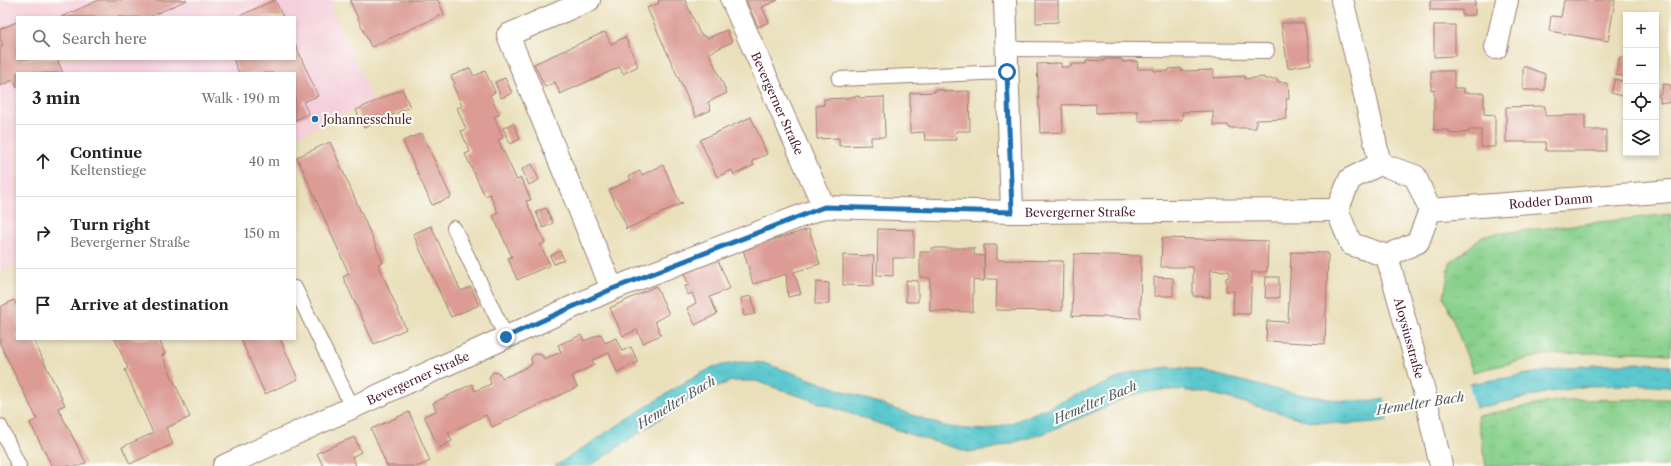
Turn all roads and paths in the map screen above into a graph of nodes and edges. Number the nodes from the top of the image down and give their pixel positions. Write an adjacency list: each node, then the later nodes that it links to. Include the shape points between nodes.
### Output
1 (589, 0): 19 (street, via 508,35)
2 (732, 0): 13 (street, Bevergerner Straße)
3 (1005, 0): 7 (street)
4 (1342, 0): 11 (street)
5 (1507, 0): 6 (street)
6 (1496, 48)
7 (1007, 49): 8 (lane); 9 (street)
8 (1267, 51)
9 (1007, 72): 10 (lane); 16 (street)
10 (839, 79)
11 (1380, 164): 14 (street, via 1350,179); 15 (street, via 1415,176)
12 (1671, 191): 15 (street, Rodder Damm)
13 (824, 207): 16 (street, Bevergerner Straße); 19 (street, Bevergerner Straße)
14 (1337, 210): 16 (street, Bevergerner Straße); 18 (street, via 1352,244)
15 (1430, 210): 18 (street, via 1418,242)
16 (1012, 212)
17 (454, 228): 21 (lane)
18 (1387, 256): 26 (street, Aloysiusstraße, via 1424,391)
19 (612, 289): 21 (street, Bevergerner Straße)
20 (296, 290): 22 (lane)
21 (506, 337): 22 (street, Bevergerner Straße)
22 (352, 408): 25 (street, Bevergerner Straße)
23 (0, 426): 24 (lane)
24 (19, 466)
25 (224, 466)
26 (1441, 466)

